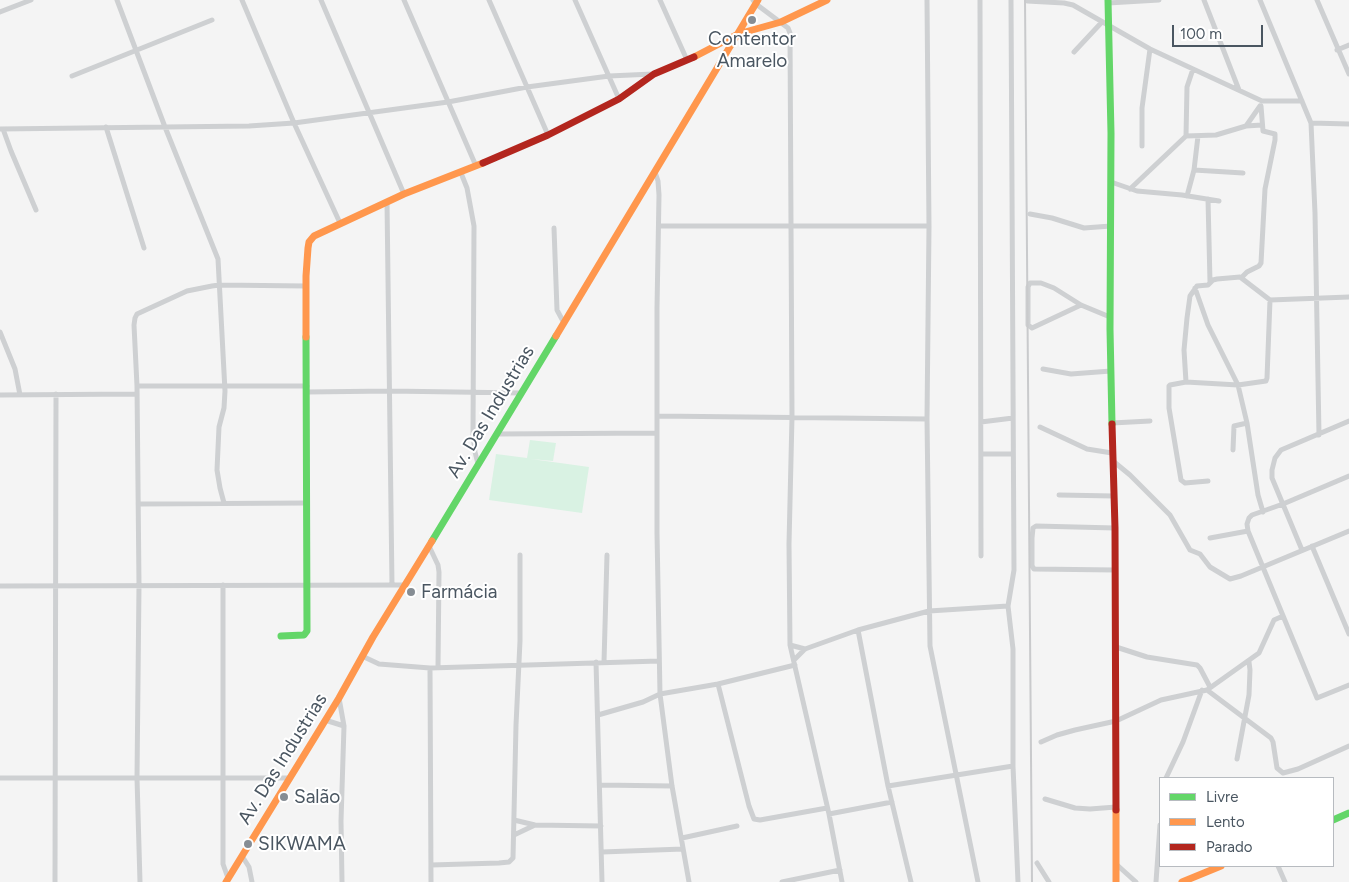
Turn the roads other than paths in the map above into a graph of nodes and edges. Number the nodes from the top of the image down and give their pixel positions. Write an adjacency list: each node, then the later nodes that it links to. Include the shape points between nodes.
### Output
1 (31, 0): 20 (street)
2 (117, 0): 27 (street)
3 (242, 0): 43 (street)
4 (320, 0): 42 (street)
5 (404, 0): 40 (street)
6 (489, 0): 36 (street)
7 (575, 0): 35 (street)
8 (660, 0): 30 (street)
9 (827, 0): 22 (street)
10 (926, 0): 72 (street)
11 (980, 0): 108 (street)
12 (1010, 0): 104 (street)
13 (1159, 0): 19 (street)
14 (1204, 0): 37 (street)
15 (1260, 0): 39 (street)
16 (1317, 0): 28 (street)
17 (756, 1): 22 (street); 24 (street, Av. Das Industrias)
18 (1027, 1): 23 (street, via 1064,3)
19 (1108, 1): 23 (street)
20 (0, 12)
21 (212, 20): 27 (street)
22 (781, 22): 24 (street); 71 (street, via 790,33)
23 (1105, 24): 26 (street); 29 (street); 60 (street)
24 (738, 34): 30 (street); 57 (street, Av. Das Industrias)
25 (1349, 45): 28 (street)
26 (1150, 49): 31 (street); 54 (street, via 1142,108)
27 (136, 50): 34 (street); 47 (street)
28 (1337, 50): 33 (street)
29 (1074, 52)
30 (688, 60): 32 (street)
31 (1193, 69): 37 (street); 52 (street, via 1186,87)
32 (654, 74): 35 (street); 38 (street)
33 (1349, 74)
34 (72, 76)
35 (609, 76): 36 (street); 38 (street)
36 (527, 88): 40 (street); 51 (street)
37 (1239, 90): 41 (street)
38 (619, 99): 51 (street)
39 (1302, 101): 41 (street); 44 (street)
40 (448, 102): 42 (street); 55 (street)
41 (1261, 104): 46 (street); 48 (street)
42 (369, 113): 43 (street); 62 (street)
43 (294, 123): 47 (street); 69 (street)
44 (1311, 123): 45 (street); 82 (street)
45 (1349, 124)
46 (1262, 125): 48 (street); 76 (street, via 1264,132 1275,134 1276,140 1264,189 1262,260 1260,266)
47 (165, 126): 49 (street); 78 (street, via 217,254)
48 (1246, 126): 53 (street, via 1216,135)
49 (106, 127): 50 (street); 75 (street)
50 (2, 129): 67 (street)
51 (548, 135): 55 (street)
52 (1186, 136): 53 (street); 61 (street)
53 (1198, 136): 56 (street)
54 (1142, 146)
55 (476, 166): 58 (street)
56 (1194, 170): 59 (street); 63 (street)
57 (655, 172): 70 (street, via 659,186); 86 (street, Av. Das Industrias)
58 (461, 173): 62 (street); 96 (street, via 474,226)
59 (1243, 173)
60 (1111, 182): 61 (street); 73 (street)
61 (1130, 189): 63 (street)
62 (404, 194): 66 (street)
63 (1187, 196): 64 (street)
64 (1208, 199): 65 (street); 77 (street)
65 (1219, 201)
66 (387, 202): 69 (street); 95 (street)
67 (36, 210)
68 (1030, 214): 73 (street, via 1084,228)
69 (340, 224): 79 (street, via 320,232 309,242)
70 (658, 226): 71 (street); 102 (street)
71 (790, 226): 72 (street); 103 (street)
72 (929, 226): 105 (street)
73 (1111, 226): 85 (street)
74 (554, 228): 86 (street, via 557,310)
75 (144, 248)
76 (1242, 277): 77 (street); 83 (street)
77 (1210, 282): 80 (street)
78 (219, 285): 79 (street); 91 (street); 93 (street, via 186,291 138,314 134,325)
79 (306, 286): 94 (street)
80 (1195, 288): 90 (street, via 1190,296 1185,342); 92 (street, via 1208,325)
81 (1349, 297): 82 (street)
82 (1316, 299): 83 (street); 114 (street)
83 (1270, 300): 92 (street, via 1267,378 1263,382)
84 (1081, 305): 84 (street, via 1032,328 1028,325 1030,283 1054,288); 85 (street)
85 (1110, 317): 89 (street)
86 (564, 322): 97 (street, Av. Das Industrias)
87 (0, 332): 101 (street, via 15,368)
88 (1043, 370): 89 (street, via 1070,374)
89 (1111, 371): 109 (street)
90 (1186, 382): 92 (street); 121 (street, via 1170,385 1168,389 1180,478 1185,483)
91 (224, 385): 93 (street); 94 (street); 122 (street, via 217,470)
92 (1238, 385): 110 (street)
93 (137, 386): 99 (street)
94 (307, 389): 95 (street); 127 (street)
95 (390, 391): 96 (street); 146 (street)
96 (473, 392): 97 (street); 119 (street)
97 (521, 393): 112 (street, Av. Das Industrias)
98 (56, 394): 99 (street); 101 (street); 143 (street)
99 (137, 394): 128 (street)
100 (0, 395): 101 (street)
101 (20, 395)
102 (657, 416): 103 (street); 113 (street)
103 (792, 417): 105 (street); 156 (street)
104 (1013, 418): 108 (street); 117 (street)
105 (927, 419): 151 (street)
106 (1150, 420): 109 (street)
107 (1349, 421): 114 (street)
108 (981, 422): 116 (street)
109 (1112, 423): 118 (street)
110 (1247, 423): 115 (street, via 1234,426); 130 (street)
111 (1040, 427): 118 (street)
112 (497, 434): 113 (street); 119 (street, Av. Das Industrias)
113 (657, 434): 160 (street)
114 (1318, 435): 129 (street, via 1280,450 1276,455 1272,476)
115 (1233, 450)
116 (981, 454): 117 (street); 140 (street)
117 (1013, 454): 150 (street, via 1014,570)
118 (1112, 457): 124 (street); 141 (street, via 1170,515 1190,550 1200,554 1210,567 1233,579)
119 (478, 464): 135 (street, Av. Das Industrias)
120 (1349, 476): 129 (street)
121 (1208, 481)
122 (220, 488): 125 (street); 126 (street)
123 (1060, 495): 124 (street)
124 (1114, 496): 131 (street)
125 (216, 503): 126 (street); 128 (street)
126 (224, 503): 127 (street)
127 (307, 503): 145 (street)
128 (138, 504): 149 (street)
129 (1283, 504): 130 (street); 137 (street)
130 (1263, 512): 132 (street, via 1249,518)
131 (1115, 528): 142 (street); 142 (street, via 1036,526 1032,531 1032,566 1034,569)
132 (1248, 531): 134 (street); 141 (street)
133 (1349, 531): 136 (street)
134 (1210, 538)
135 (429, 546): 147 (street, Av. Das Industrias); 166 (street, via 439,572)
136 (1312, 546): 137 (street); 154 (street)
137 (1302, 550): 141 (street)
138 (520, 555): 165 (street)
139 (607, 555): 162 (street)
140 (981, 556)
141 (1263, 566): 152 (street)
142 (1115, 570): 157 (street)
143 (55, 585): 148 (street); 149 (street); 186 (street)
144 (224, 585): 145 (street); 149 (street); 189 (street)
145 (306, 585): 146 (street); 155 (street, via 306,634)
146 (392, 585): 147 (street)
147 (404, 585): 159 (street, Av. Das Industrias)
148 (0, 586)
149 (139, 586): 187 (street)
150 (1008, 606): 151 (street); 181 (street, via 1013,649)
151 (929, 611): 153 (street); 182 (street, via 930,646)
152 (1283, 616): 164 (street, via 1274,620 1259,654); 169 (street, via 1317,698)
153 (858, 630): 158 (street); 192 (street)
154 (1349, 634)
155 (280, 636)
156 (790, 645): 158 (street); 163 (street)
157 (1116, 647): 170 (street, via 1147,657 1197,665); 176 (street)
158 (806, 649): 163 (street)
159 (362, 656): 167 (street, via 379,664); 172 (street, Av. Das Industrias)
160 (659, 661): 162 (street); 171 (street)
161 (596, 662): 162 (street); 165 (street); 173 (street)
162 (604, 662)
163 (794, 662): 168 (street); 196 (street)
164 (1249, 662): 170 (street); 174 (street)
165 (518, 666): 166 (street); 199 (street)
166 (438, 667): 167 (street)
167 (430, 668): 212 (street)
168 (718, 684): 171 (street); 196 (street, via 754,819)
169 (1349, 685)
170 (1207, 689): 174 (street); 176 (street, via 1161,700); 184 (street)
171 (660, 694): 173 (street); 191 (street)
172 (339, 698): 175 (street, Av. Das Industrias); 177 (street)
173 (598, 715): 190 (street)
174 (1244, 718): 180 (street); 183 (street, via 1271,738 1277,768)
175 (325, 720): 177 (street); 188 (street, Av. Das Industrias)
176 (1116, 721): 178 (street, via 1066,732); 195 (street)
177 (344, 726): 220 (street)
178 (1041, 742)
179 (1349, 746): 183 (street)
180 (1237, 759)
181 (1013, 766): 182 (street); 228 (street)
182 (956, 775): 192 (street); 227 (street)
183 (1283, 776)
184 (1166, 777)
185 (0, 778): 186 (street)
186 (55, 778): 187 (street); 217 (street)
187 (138, 778): 189 (street); 218 (street)
188 (290, 778): 189 (street); 209 (street, Av. Das Industrias)
189 (223, 779): 216 (street, via 223,864)
190 (600, 785): 191 (street); 202 (street)
191 (672, 786): 205 (street)
192 (888, 786): 194 (street)
193 (1045, 799): 195 (street, via 1075,808)
194 (892, 802): 198 (street); 226 (street)
195 (1116, 807): 211 (street)
196 (827, 808): 198 (street)
197 (1349, 813): 200 (street)
198 (829, 814): 215 (street)
199 (514, 820): 201 (street); 204 (street)
200 (1334, 820)
201 (535, 825): 202 (street); 204 (street)
202 (601, 826): 208 (street)
203 (737, 826): 205 (street)
204 (514, 835): 212 (street, via 513,858 509,862)
205 (682, 838): 207 (street)
206 (1159, 839): 232 (street)
207 (684, 848): 208 (street); 223 (street)
208 (602, 852): 222 (street)
209 (243, 854): 216 (street); 219 (street)
210 (1037, 863): 229 (street)
211 (1116, 864): 230 (street); 231 (street)
212 (431, 865): 221 (street)
213 (1220, 867): 233 (street)
214 (1278, 867): 234 (street)
215 (840, 870): 224 (street); 225 (street)
216 (227, 880)
217 (56, 882)
218 (140, 882)
219 (252, 882)
220 (342, 882)
221 (431, 882)
222 (602, 882)
223 (689, 882)
224 (782, 882)
225 (842, 882)
226 (911, 882)
227 (978, 882)
228 (1018, 882)
229 (1049, 882)
230 (1116, 882)
231 (1136, 882)
232 (1156, 882)
233 (1182, 882)
234 (1285, 882)

